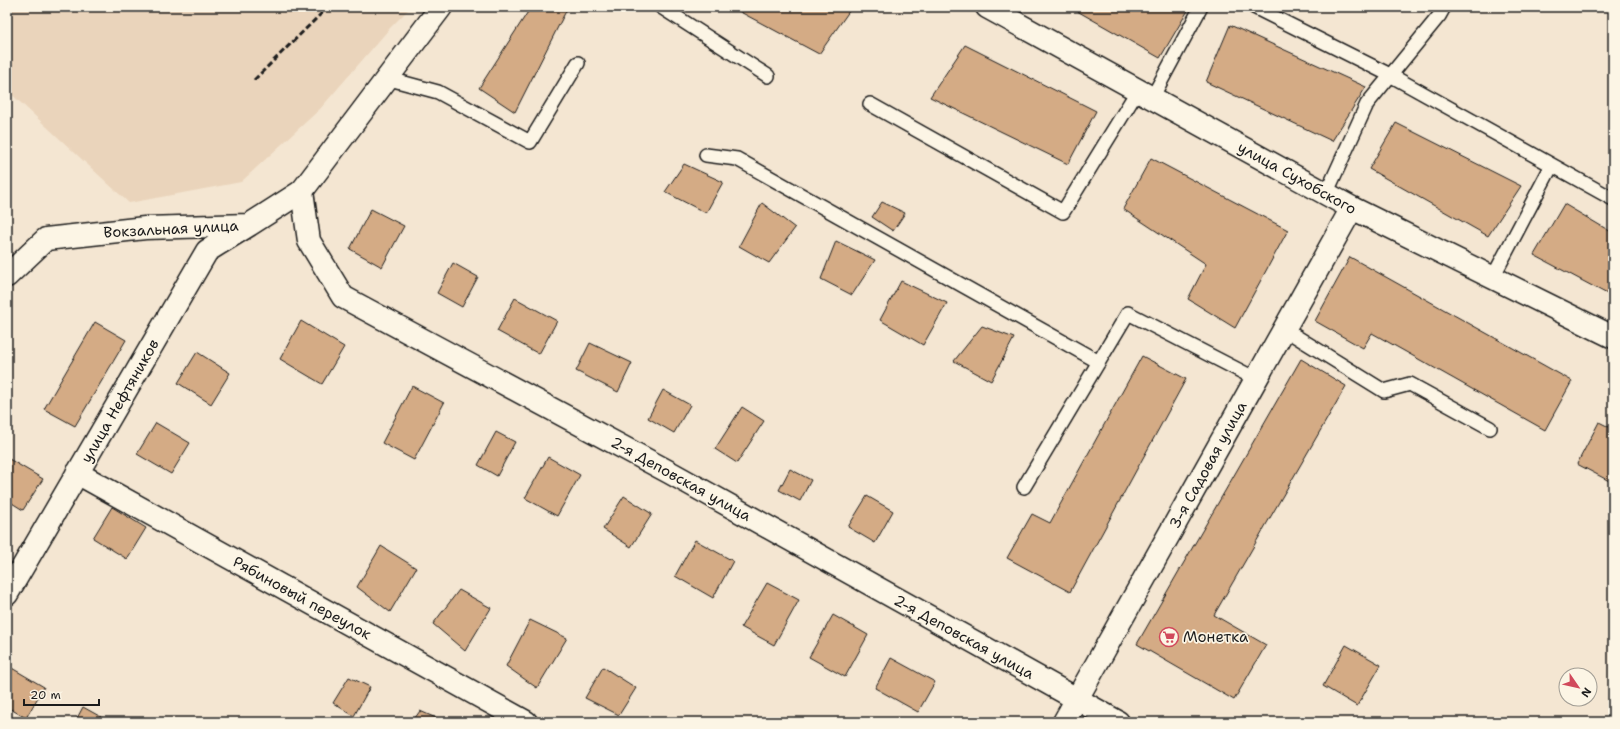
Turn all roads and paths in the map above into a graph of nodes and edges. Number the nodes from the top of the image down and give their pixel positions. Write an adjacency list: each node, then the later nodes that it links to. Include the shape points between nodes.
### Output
1 (441, 7): 10 (street, Вокзальная улица)
2 (661, 7): 9 (lane)
3 (1201, 7): 11 (lane)
4 (1254, 7): 8 (lane)
5 (1444, 7): 8 (lane)
6 (993, 9): 11 (street, улица Сухобского)
7 (578, 63): 10 (lane, via 530,142 438,92)
8 (1390, 75): 14 (lane); 16 (lane, via 1367,104)
9 (768, 76)
10 (386, 78): 15 (street, Вокзальная улица)
11 (1145, 94): 12 (lane, via 1063,212); 16 (street, улица Сухобского)
12 (870, 104)
13 (706, 156): 24 (lane, via 737,159)
14 (1552, 165): 17 (lane); 21 (lane)
15 (302, 191): 19 (street, Вокзальная улица); 30 (street, 2-я Деповская улица, via 309,242 343,297 669,472)
16 (1326, 194): 18 (street, улица Сухобского)
17 (1613, 199)
18 (1352, 208): 21 (street, улица Сухобского); 22 (street, 3-я Садовая улица)
19 (249, 225): 20 (street, Вокзальная улица, via 145,228 46,239); 27 (street, улица Нефтяников, via 207,251)
20 (7, 276)
21 (1492, 278): 23 (street, улица Сухобского)
22 (1284, 329): 25 (street, 3-я Садовая улица); 26 (lane, via 1384,391 1410,384)
23 (1613, 337)
24 (1099, 362): 25 (lane, via 1128,313); 28 (lane)
25 (1256, 379): 30 (street, 3-я Садовая улица)
26 (1490, 428)
27 (77, 474): 29 (street, улица Нефтяников); 31 (street, Рябиновый переулок)
28 (1024, 487)
29 (7, 594)
30 (1077, 699): 32 (street, 3-я Садовая улица); 33 (street, 2-я Деповская улица)
31 (526, 722)
32 (1064, 722)
33 (1118, 722)

